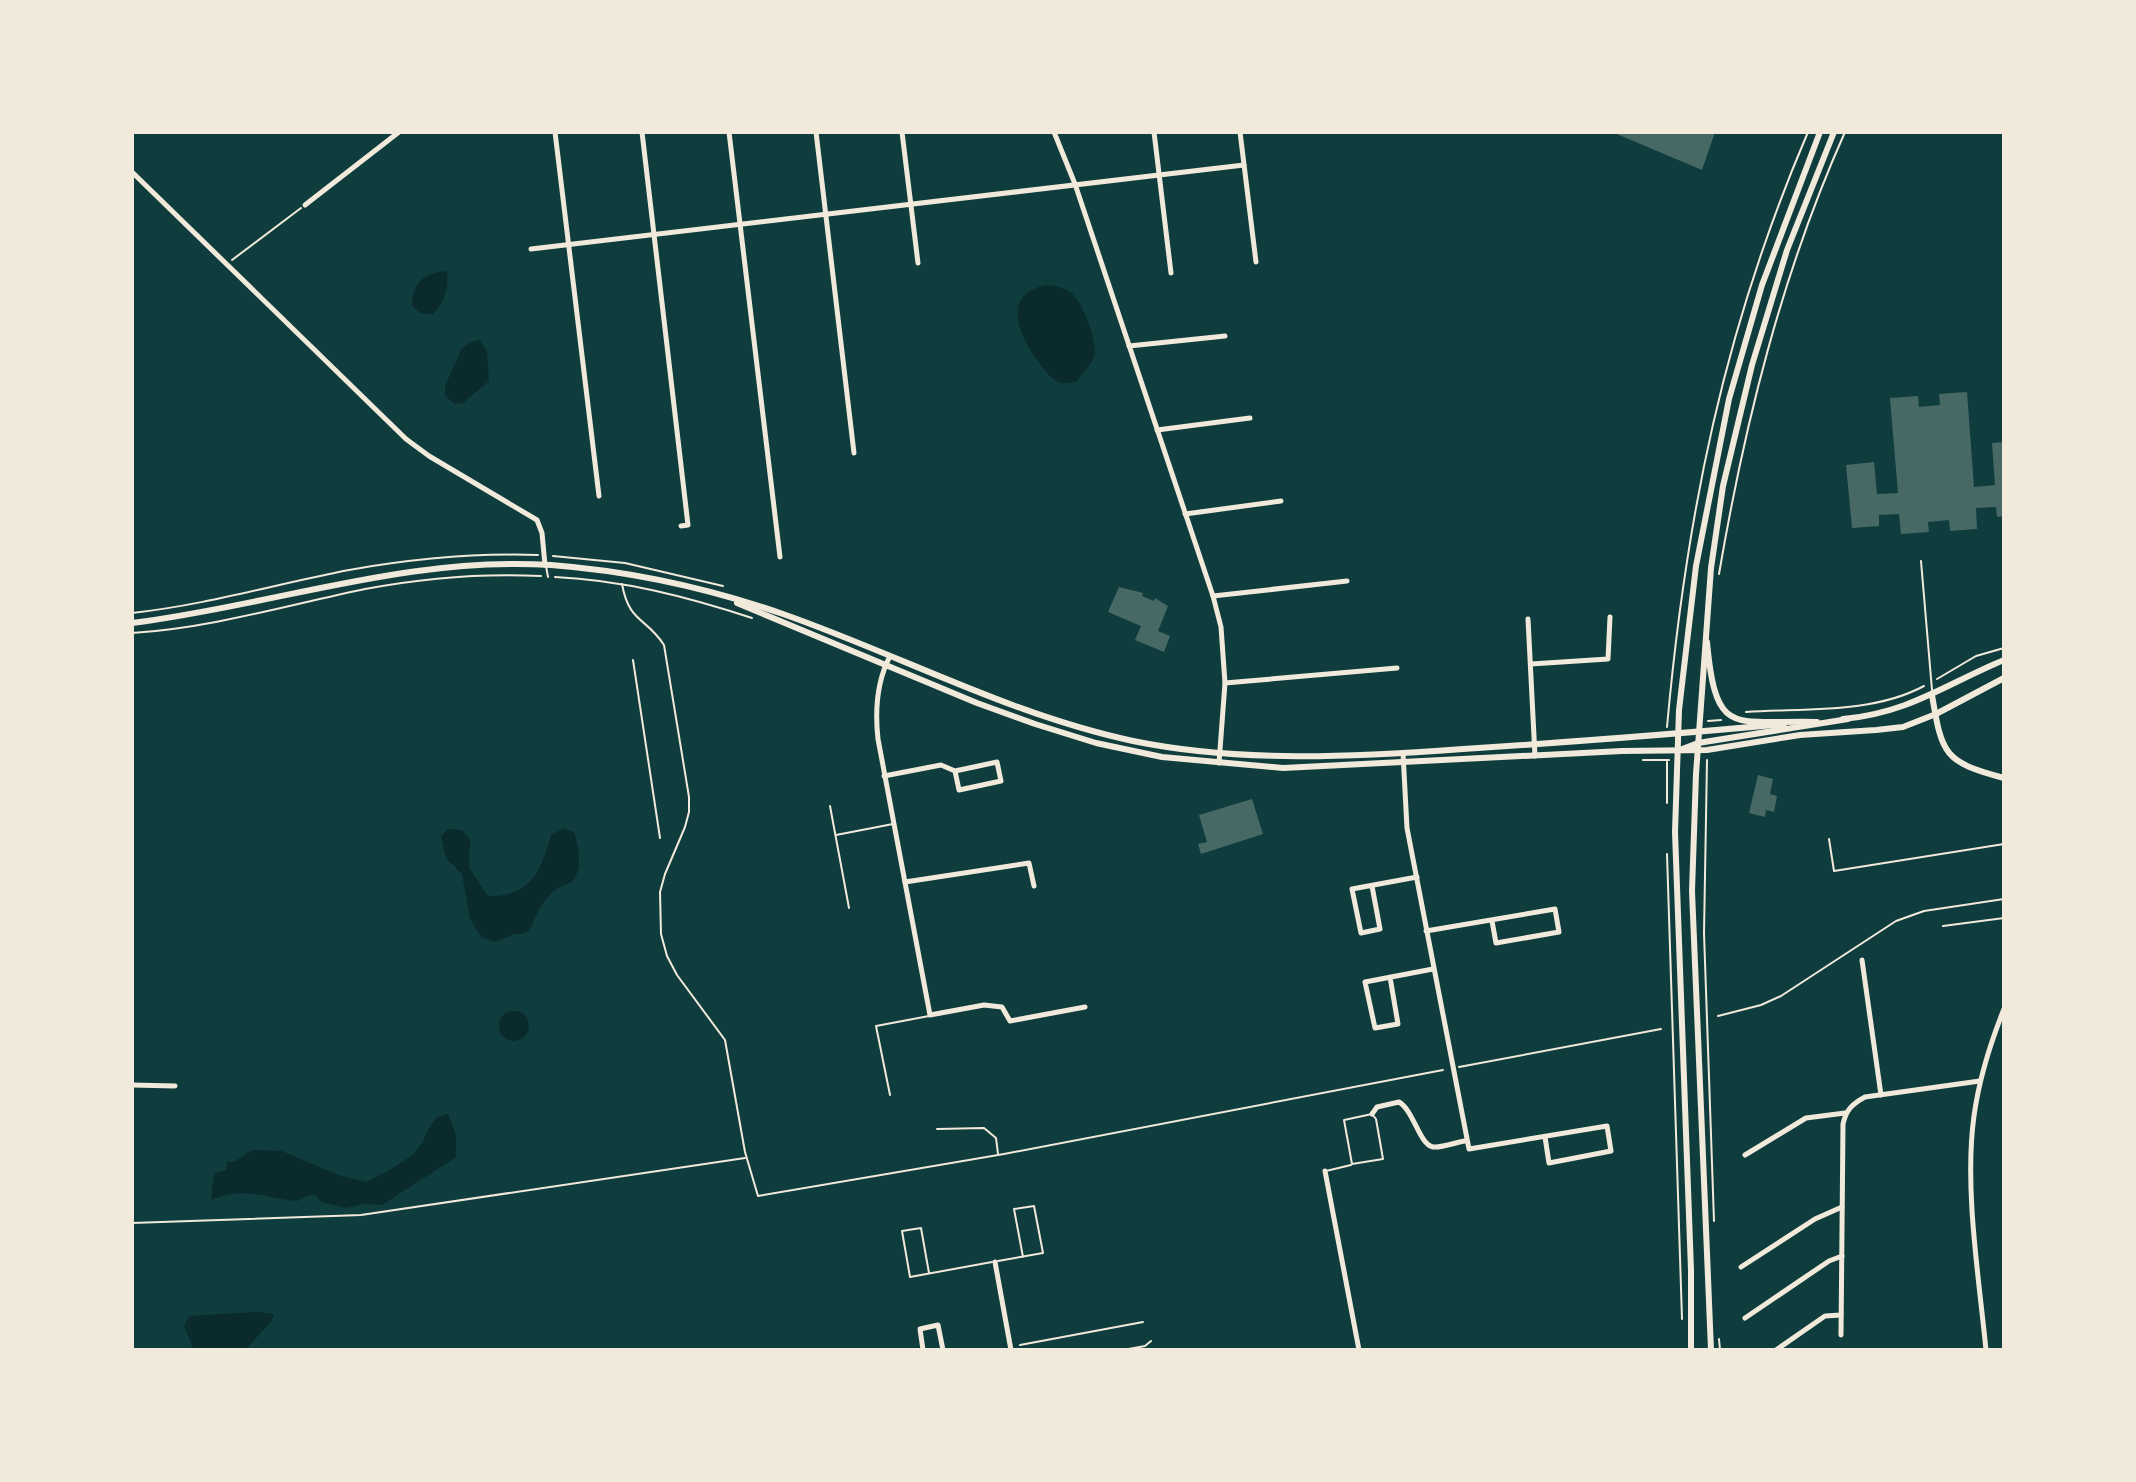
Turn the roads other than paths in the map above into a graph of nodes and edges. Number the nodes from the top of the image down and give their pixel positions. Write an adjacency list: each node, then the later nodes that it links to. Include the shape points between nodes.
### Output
1 (399, 132): 17 (street)
2 (555, 132): 21 (street)
3 (642, 132): 20 (street)
4 (729, 132): 19 (street)
5 (816, 132): 18 (street)
6 (902, 132): 16 (street)
7 (1054, 132): 15 (street)
8 (1154, 132): 14 (street)
9 (1240, 132): 12 (street)
10 (1820, 132): 58 (street, via 1770,259 1729,399 1696,566)
11 (1834, 132): 44 (street, via 1783,263 1742,401 1723,486)
12 (1244, 165): 14 (street); 23 (street)
13 (132, 172): 37 (street, via 406,439 537,520)
14 (1159, 175): 15 (street); 25 (street)
15 (1075, 184): 16 (street); 27 (street)
16 (911, 204): 18 (street); 24 (street)
17 (305, 205)
18 (826, 214): 19 (street); 30 (street)
19 (740, 224): 20 (street); 35 (street)
20 (654, 235): 21 (street); 34 (street, via 688,525)
21 (569, 245): 22 (street); 31 (street)
22 (531, 249)
23 (1256, 262)
24 (918, 263)
25 (1171, 273)
26 (1225, 336): 27 (street)
27 (1129, 346): 29 (street)
28 (1250, 418): 29 (street)
29 (1157, 430): 33 (street)
30 (854, 453)
31 (599, 496)
32 (1281, 501): 33 (street)
33 (1185, 514): 41 (street)
34 (681, 526)
35 (780, 557)
36 (1921, 561): 53 (lane)
37 (545, 565): 38 (lane); 40 (street, via 660,579); 45 (street, via 432,567)
38 (548, 577)
39 (1347, 581): 41 (street)
40 (716, 593): 46 (street); 49 (street)
41 (1213, 596): 52 (street)
42 (1610, 617): 48 (street, via 1608,659)
43 (1528, 619): 48 (street)
44 (1706, 622): 56 (street, via 1714,694 1721,709 1745,721); 57 (street)
45 (132, 623)
46 (890, 656): 49 (street); 62 (street, via 971,690 1096,731)
47 (2004, 660): 53 (street)
48 (1531, 664): 59 (street)
49 (885, 665): 66 (street, via 1096,743); 68 (street, via 877,723)
50 (1397, 668): 52 (street)
51 (2004, 678): 54 (street)
52 (1225, 683): 62 (street)
53 (1932, 695): 54 (street); 55 (street, via 1878,715)
54 (1936, 714): 60 (street, via 1903,727 1800,735 1707,750); 69 (street, via 1947,753 1962,765)
55 (1848, 719): 56 (street); 60 (street)
56 (1817, 722): 57 (street)
57 (1698, 732): 58 (street); 60 (street)
58 (1678, 735): 59 (street); 61 (street)
59 (1535, 745): 63 (street); 64 (street)
60 (1697, 746): 61 (street); 116 (street, via 1692,891)
61 (1677, 751): 64 (street); 115 (street)
62 (1219, 753): 63 (street); 66 (street)
63 (1403, 753): 65 (street)
64 (1535, 756): 65 (street)
65 (1403, 763): 66 (street, via 1283,768); 75 (street)
66 (1219, 764)
67 (955, 771): 67 (street, via 959,790 1001,781 997,762); 68 (street, via 941,765)
68 (884, 776): 71 (street)
69 (2004, 778)
70 (830, 806): 72 (lane)
71 (894, 824): 72 (lane); 76 (street)
72 (835, 835): 79 (lane)
73 (1829, 839): 74 (lane, via 1834,871)
74 (2004, 844)
75 (1417, 877): 78 (street); 83 (street)
76 (905, 882): 77 (street, via 1029,863); 89 (street)
77 (1034, 886)
78 (1372, 886): 78 (street, via 1352,889 1361,933 1380,929)
79 (849, 908)
80 (2004, 918): 82 (lane)
81 (1492, 921): 81 (street, via 1496,943 1559,932 1555,909); 83 (street)
82 (1943, 926)
83 (1426, 931): 85 (street)
84 (1862, 960): 94 (street)
85 (1433, 969): 86 (street); 98 (street)
86 (1390, 977): 86 (street, via 1365,982 1375,1028 1398,1024)
87 (1085, 1007): 89 (street, via 1010,1021 1002,1007 984,1005)
88 (2004, 1009): 90 (street)
89 (930, 1015): 93 (lane, via 876,1026)
90 (1980, 1081): 94 (street); 118 (street, via 1971,1178)
91 (132, 1085): 92 (street)
92 (175, 1086)
93 (890, 1095)
94 (1881, 1095): 95 (street, via 1865,1097)
95 (1845, 1113): 99 (street, via 1806,1118); 102 (street)
96 (1372, 1114): 98 (street, via 1377,1107 1399,1102 1408,1107 1424,1142 1433,1147); 100 (lane, via 1344,1120); 100 (lane, via 1383,1159)
97 (1545, 1137): 97 (street, via 1549,1163 1611,1151 1607,1126); 98 (street, via 1469,1149)
98 (1465, 1141)
99 (1745, 1155)
100 (1352, 1164): 101 (lane)
101 (1325, 1171): 114 (street)
102 (1842, 1207): 103 (street); 106 (street)
103 (1842, 1256): 108 (street); 109 (street)
104 (1023, 1257): 104 (lane, via 1014,1209 1034,1206 1043,1253); 105 (lane)
105 (995, 1262): 107 (lane); 113 (street)
106 (1741, 1267)
107 (929, 1273): 107 (lane, via 921,1228 902,1231 910,1277)
108 (1841, 1315): 110 (street); 117 (street, via 1825,1316)
109 (1745, 1318)
110 (1841, 1335)
111 (923, 1350): 112 (street, via 920,1329 938,1325)
112 (943, 1350)
113 (1011, 1350)
114 (1359, 1350)
115 (1691, 1350)
116 (1711, 1350)
117 (1776, 1350)
118 (1986, 1350)

